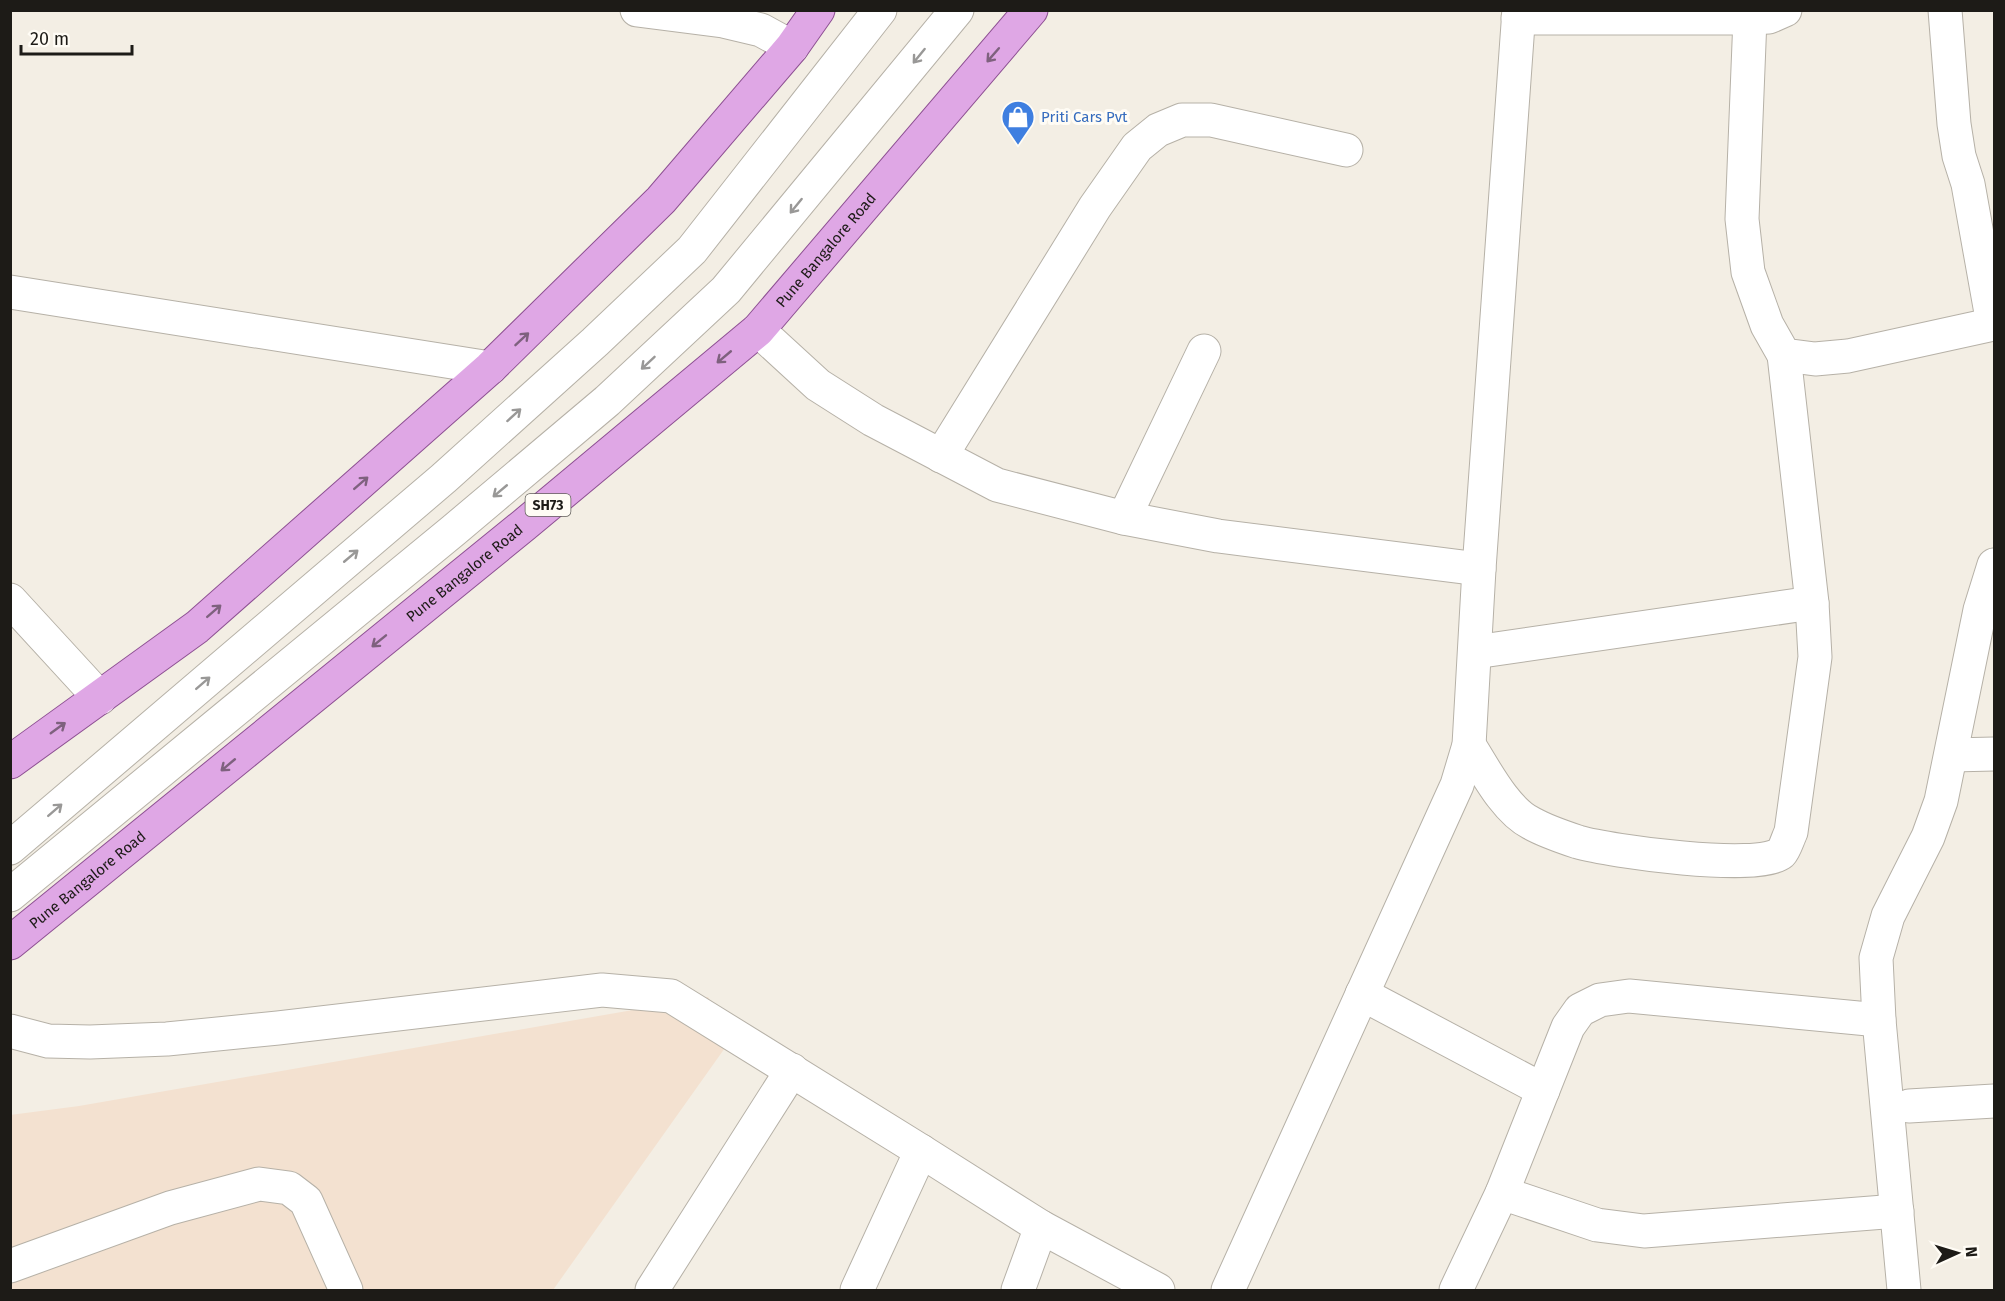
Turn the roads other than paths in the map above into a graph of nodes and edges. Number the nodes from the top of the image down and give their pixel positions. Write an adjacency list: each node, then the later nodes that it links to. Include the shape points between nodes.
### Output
1 (638, 10): 10 (street, via 752,27)
2 (818, 10): 10 (main road)
3 (880, 10): 30 (street, one-way to 3, via 444,478 684,258)
4 (957, 10): 31 (street, one-way to 31, via 726,291 607,400 454,530)
5 (1031, 10): 14 (main road, Pune Bangalore Road / SH73, one-way to 14)
6 (1785, 10): 9 (street, via 1769,17)
7 (1945, 10): 13 (street, via 1954,124)
8 (1519, 14): 9 (street); 21 (street)
9 (1750, 18): 16 (street, via 1742,219 1748,272 1767,325)
10 (792, 47): 17 (main road, one-way to 10, via 661,200)
11 (1346, 150): 18 (street, via 1211,120 1182,120 1158,130 1137,147 1095,207)
12 (10, 292): 17 (street)
13 (1994, 324): 16 (street, via 1848,356 1815,359)
14 (758, 330): 18 (street, via 819,385 873,420); 32 (main road, Pune Bangalore Road / SH73, one-way to 32)
15 (1204, 351): 19 (street)
16 (1784, 355): 23 (street)
17 (490, 368): 25 (main road, one-way to 17, via 197,627)
18 (941, 456): 19 (street, via 997,485)
19 (1124, 518): 21 (street, via 1218,536)
20 (1995, 566): 28 (street, via 1980,610)
21 (1479, 569): 24 (street)
22 (10, 600): 25 (street)
23 (1812, 603): 24 (street); 26 (street, via 1815,657 1791,832 1781,852 1767,859 1642,854 1578,842 1530,823 1507,803)
24 (1475, 652): 26 (street)
25 (100, 698): 29 (main road, one-way to 25)
26 (1469, 746): 33 (street, via 1457,785)
27 (1995, 754): 28 (street)
28 (1952, 755): 34 (street, via 1928,837 1888,916 1876,958)
29 (10, 762)
30 (10, 848)
31 (10, 895)
32 (10, 943)
33 (1362, 994): 37 (street); 50 (street)
34 (1880, 1020): 37 (street, via 1629,996 1600,1000 1580,1010 1569,1027); 42 (street)
35 (10, 1031): 36 (street, via 48,1041 166,1039 602,990 671,996)
36 (792, 1070): 40 (street); 46 (street)
37 (1543, 1090): 41 (street)
38 (1995, 1101): 39 (street)
39 (1909, 1106)
40 (921, 1151): 43 (street); 47 (street)
41 (1502, 1193): 42 (street, via 1597,1225 1644,1231); 51 (street)
42 (1897, 1210): 52 (street)
43 (1041, 1227): 48 (street); 49 (street)
44 (10, 1266): 45 (street, via 170,1208 259,1184 289,1188 306,1201)
45 (346, 1290)
46 (652, 1290)
47 (857, 1290)
48 (1018, 1290)
49 (1158, 1290)
50 (1228, 1290)
51 (1456, 1290)
52 (1904, 1290)

